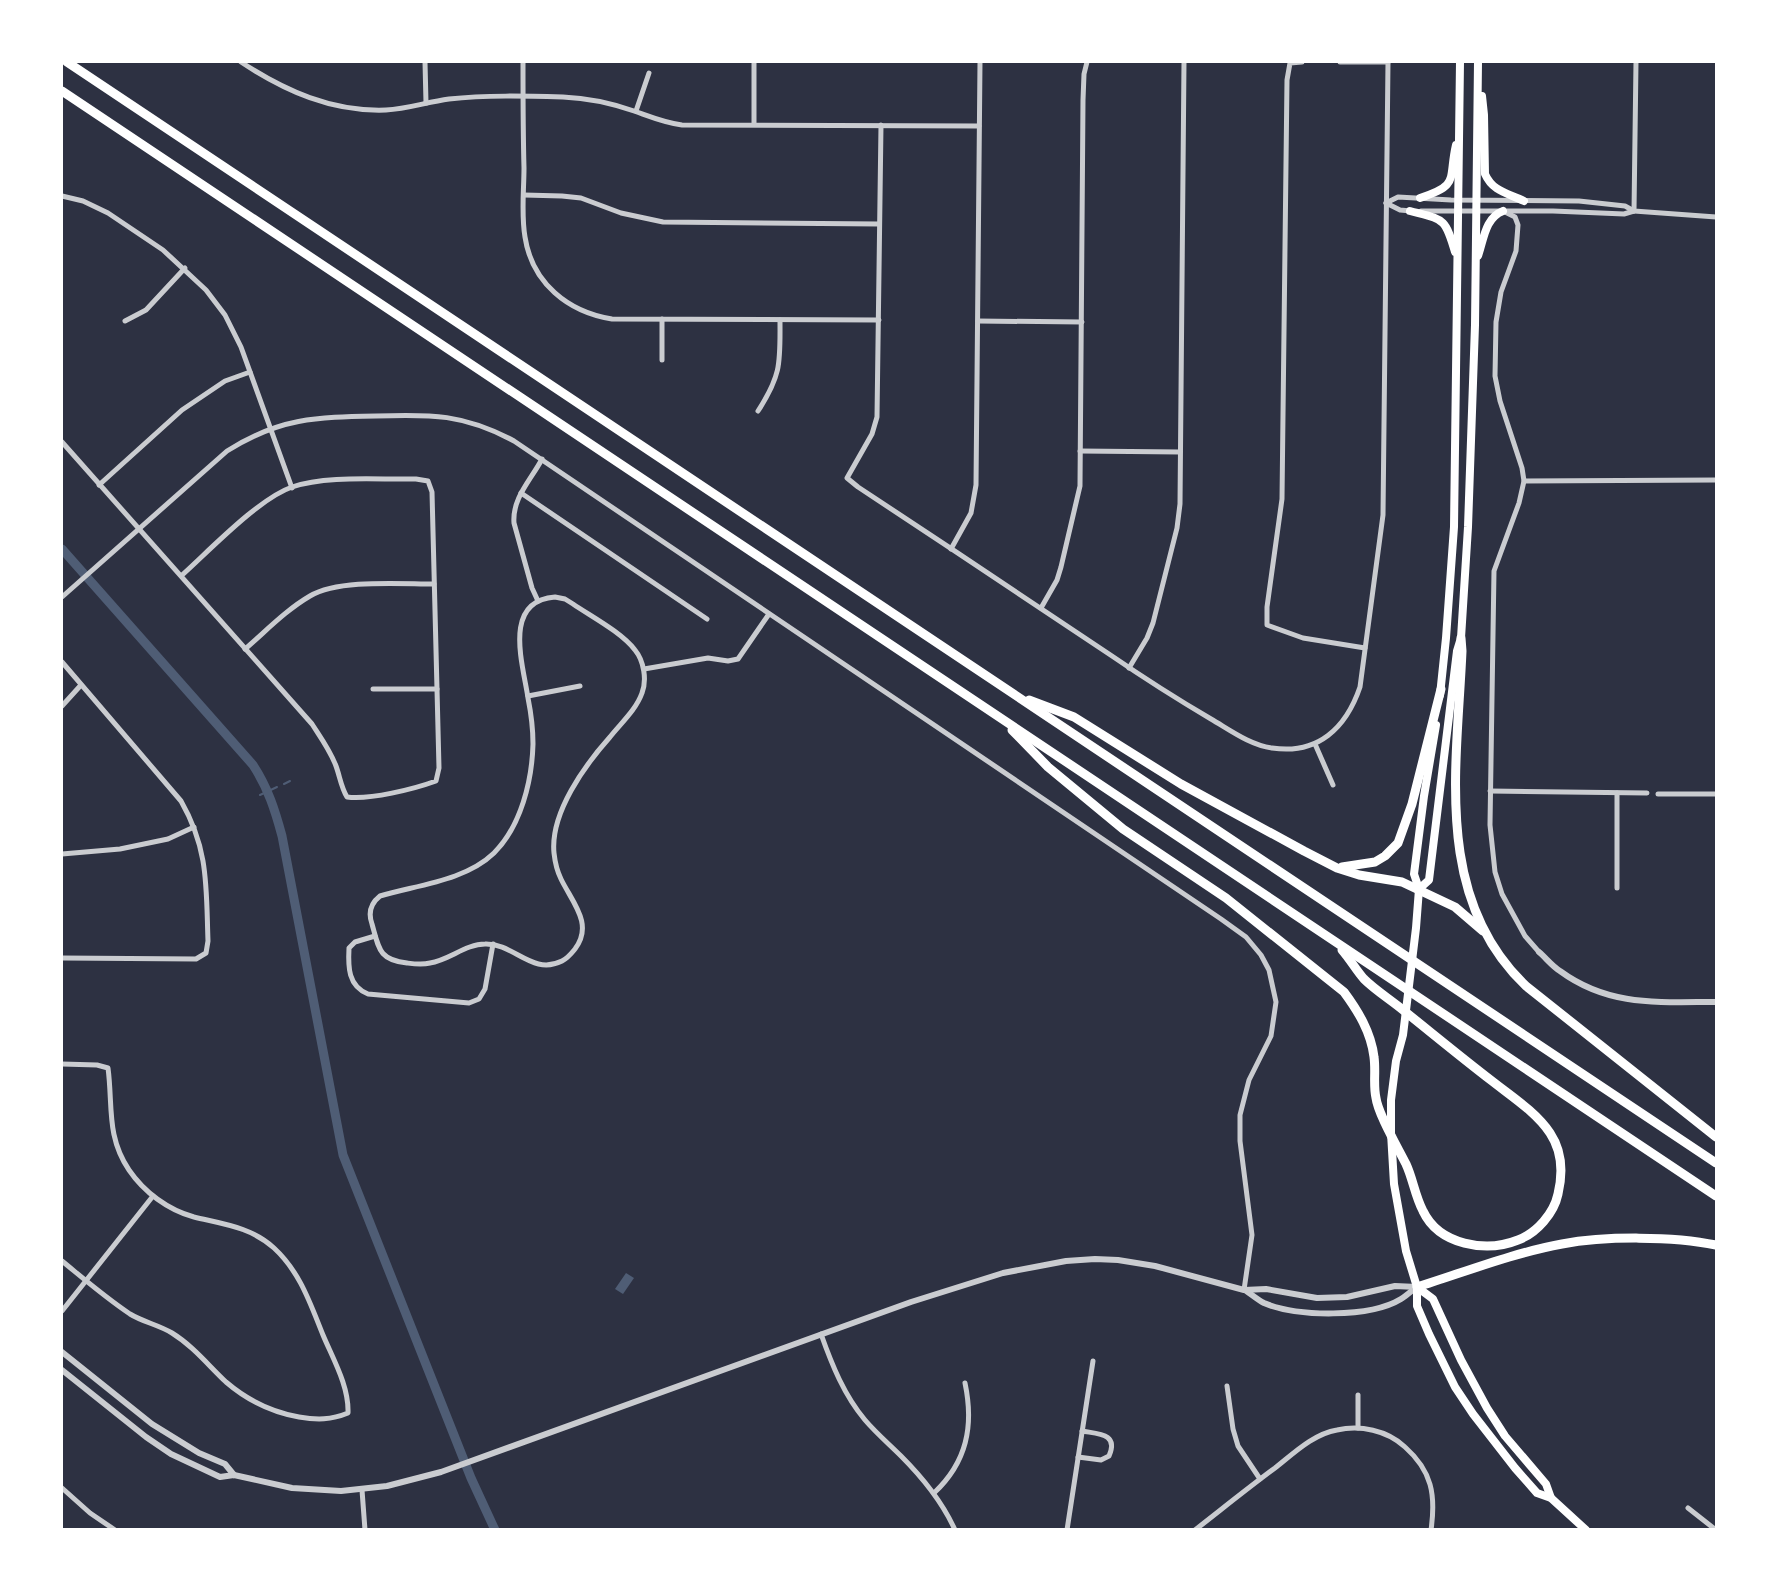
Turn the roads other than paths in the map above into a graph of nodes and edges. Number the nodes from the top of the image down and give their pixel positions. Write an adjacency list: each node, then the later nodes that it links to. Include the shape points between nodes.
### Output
1 (67, 62): 80 (highway)
2 (241, 62): 18 (street, via 290,91 338,106 385,110)
3 (425, 62): 18 (street)
4 (523, 62): 17 (street)
5 (754, 62): 20 (street)
6 (980, 62): 22 (street)
7 (1086, 62): 46 (street)
8 (1184, 62): 53 (street)
9 (1302, 62): 70 (street, via 1290,63 1287,80 1282,499 1267,625 1303,638)
10 (1340, 62): 11 (street)
11 (1388, 62): 30 (street)
12 (1460, 62): 23 (main road)
13 (1636, 62): 35 (street)
14 (1478, 65): 28 (main road); 29 (main road, via 1485,174 1497,190)
15 (649, 73): 19 (street)
16 (62, 91): 83 (highway)
17 (524, 97): 18 (street, via 471,97); 19 (street, via 584,99); 24 (street)
18 (426, 103)
19 (636, 111): 20 (street, via 676,124)
20 (754, 124): 21 (street)
21 (881, 125): 22 (street); 37 (street)
22 (980, 126): 45 (street)
23 (1460, 127): 26 (main road, via 1447,185); 27 (main road)
24 (524, 195): 37 (street, via 581,198 621,213 663,222); 41 (street, via 527,250 541,278 562,300 598,317)
25 (62, 196): 40 (street, via 108,213)
26 (1420, 198): 27 (street); 30 (street, via 1398,197)
27 (1459, 200): 28 (street); 32 (main road)
28 (1476, 201): 29 (street); 33 (main road)
29 (1524, 201): 35 (street, via 1591,202 1625,206)
30 (1386, 203): 31 (street); 70 (street, via 1383,515)
31 (1410, 211): 32 (street); 38 (main road, via 1447,226)
32 (1458, 211): 33 (street); 38 (main road)
33 (1476, 211): 34 (street); 39 (main road)
34 (1503, 211): 35 (street); 39 (main road, via 1490,220); 56 (street, via 1515,217 1518,236 1496,322 1497,387)
35 (1634, 211): 36 (street)
36 (1716, 217)
37 (879, 224): 43 (street)
38 (1458, 261): 79 (main road, via 1454,527)
39 (1475, 262): 69 (main road)
40 (185, 268): 44 (street, via 146,310); 48 (street, via 225,315)
41 (662, 319): 42 (street); 47 (street)
42 (780, 320): 43 (street); 49 (street, via 780,364 776,380)
43 (879, 320): 61 (street, via 877,417 872,434 847,478)
44 (125, 321)
45 (978, 321): 46 (street); 61 (street, via 974,501)
46 (1082, 322): 52 (street)
47 (662, 360)
48 (250, 372): 50 (street); 57 (street, via 225,381 196,399)
49 (758, 411)
50 (271, 428): 54 (street, via 312,418 437,415 479,424); 58 (street); 60 (street, via 227,451)
51 (62, 442): 57 (street)
52 (1080, 451): 53 (street); 66 (street, via 1078,500 1057,580)
53 (1180, 452): 73 (street, via 1177,528 1153,623)
54 (543, 459): 59 (street); 67 (street)
55 (1716, 480): 56 (street)
56 (1524, 481): 86 (street, via 1494,571)
57 (99, 485): 60 (street)
58 (292, 488): 62 (street, via 258,508); 63 (street, via 331,481 428,481 432,492)
59 (521, 493): 65 (street, via 514,523); 68 (street)
60 (139, 529): 62 (street); 64 (street)
61 (951, 549): 66 (street)
62 (181, 576): 71 (street)
63 (434, 584): 71 (street, via 350,586 322,591 293,607); 78 (street)
64 (62, 597)
65 (538, 601): 74 (street, via 555,597 573,604 626,640); 81 (street, via 522,619 520,632 519,653)
66 (1041, 608): 73 (street)
67 (769, 614): 74 (street, via 738,659 708,658); 113 (street, via 1221,919 1246,937 1261,955 1269,970 1276,1002 1271,1036 1249,1080 1240,1115 1252,1235)
68 (707, 619)
69 (1461, 638): 95 (main road, via 1429,880); 96 (highway, via 1455,817 1464,876)
70 (1365, 648): 84 (street, via 1354,704 1336,729)
71 (245, 649): 78 (street, via 317,731 347,797 436,781)
72 (62, 662): 75 (street)
73 (1129, 668): 84 (street, via 1260,746 1288,749)
74 (644, 669): 99 (street, via 643,691 637,704 583,771 554,835 560,877 582,919 579,944 570,956 551,965 529,962)
75 (81, 685): 82 (street); 91 (street, via 181,801)
76 (580, 686): 81 (street)
77 (373, 689): 78 (street)
78 (437, 689)
79 (1441, 689): 93 (highway, via 1398,843 1375,862); 95 (main road, via 1414,874)
80 (1012, 693): 93 (highway, via 1074,717 1181,784); 106 (highway)
81 (528, 696): 97 (street, via 531,764 512,830 493,853 471,869 380,896 370,909)
82 (62, 706)
83 (1000, 718): 98 (highway); 104 (highway, via 1048,767 1123,829 1226,898 1344,992 1368,1032 1374,1057 1376,1100)
84 (1314, 744): 85 (street)
85 (1333, 785)
86 (1490, 791): 87 (street); 100 (street, via 1495,872 1510,912)
87 (1617, 793): 88 (street); 94 (street)
88 (1647, 793)
89 (1658, 794): 90 (street)
90 (1716, 794)
91 (194, 827): 92 (street, via 168,839 140,845); 101 (street, via 205,871 206,953 196,959)
92 (62, 854)
93 (1337, 868): 95 (highway)
94 (1617, 888)
95 (1419, 889): 96 (highway, via 1455,907); 104 (main road, via 1403,1035 1391,1100)
96 (1483, 931): 105 (highway, via 1526,986)
97 (375, 936): 99 (street, via 387,958 420,964 438,962 476,945); 99 (street, via 349,948 352,980 359,990 468,1003 479,999 485,989)
98 (1337, 943): 104 (highway, via 1365,980 1521,1104 1549,1131 1561,1162 1557,1200 1537,1229 1521,1239 1485,1247 1457,1240 1431,1223 1424,1213); 108 (highway)
99 (493, 944)
100 (1539, 952): 102 (street, via 1559,971 1610,996 1636,1002)
101 (62, 958)
102 (1716, 1002)
103 (62, 1064): 107 (street, via 108,1068 112,1133 129,1170)
104 (1391, 1133): 112 (main road, via 1398,1212)
105 (1716, 1137)
106 (1716, 1163)
107 (153, 1196): 111 (street); 111 (street, via 193,1217 257,1235 288,1262 303,1284 348,1398 348,1413 336,1418 309,1419 262,1406 225,1381 197,1351 171,1332 132,1315)
108 (1716, 1196)
109 (1716, 1245): 112 (highway, via 1677,1240 1561,1244)
110 (62, 1261): 111 (street)
111 (85, 1281): 114 (street)
112 (1417, 1287): 113 (street, via 1395,1286 1332,1298); 113 (street, via 1400,1300 1382,1306 1334,1313 1303,1312 1264,1303); 130 (main road, via 1433,1299 1487,1408 1546,1484); 130 (main road, via 1417,1306 1455,1387 1515,1468 1537,1493)
113 (1244, 1290): 115 (street, via 1136,1262 1066,1261 958,1286)
114 (62, 1311)
115 (821, 1334): 128 (street, via 447,1470); 129 (street, via 851,1401)
116 (62, 1352): 125 (street, via 152,1424 225,1464)
117 (1093, 1361): 123 (street)
118 (62, 1370): 125 (street, via 171,1454 220,1477)
119 (965, 1383): 129 (street, via 970,1408 961,1455 949,1479)
120 (1227, 1386): 126 (street, via 1238,1446)
121 (1358, 1395): 122 (street)
122 (1358, 1428): 126 (street, via 1325,1433); 138 (street, via 1393,1437 1422,1466 1433,1497)
123 (1082, 1431): 124 (street); 124 (street, via 1106,1435 1113,1449 1101,1460)
124 (1078, 1456): 136 (street)
125 (234, 1475): 128 (street, via 292,1488)
126 (1260, 1479): 137 (street)
127 (62, 1488): 133 (street)
128 (362, 1490): 134 (street)
129 (934, 1493): 135 (street)
130 (1551, 1498): 139 (main road)
131 (1688, 1508): 132 (street)
132 (1716, 1528)
133 (115, 1530)
134 (365, 1530)
135 (955, 1530)
136 (1067, 1530)
137 (1195, 1530)
138 (1431, 1530)
139 (1586, 1530)

